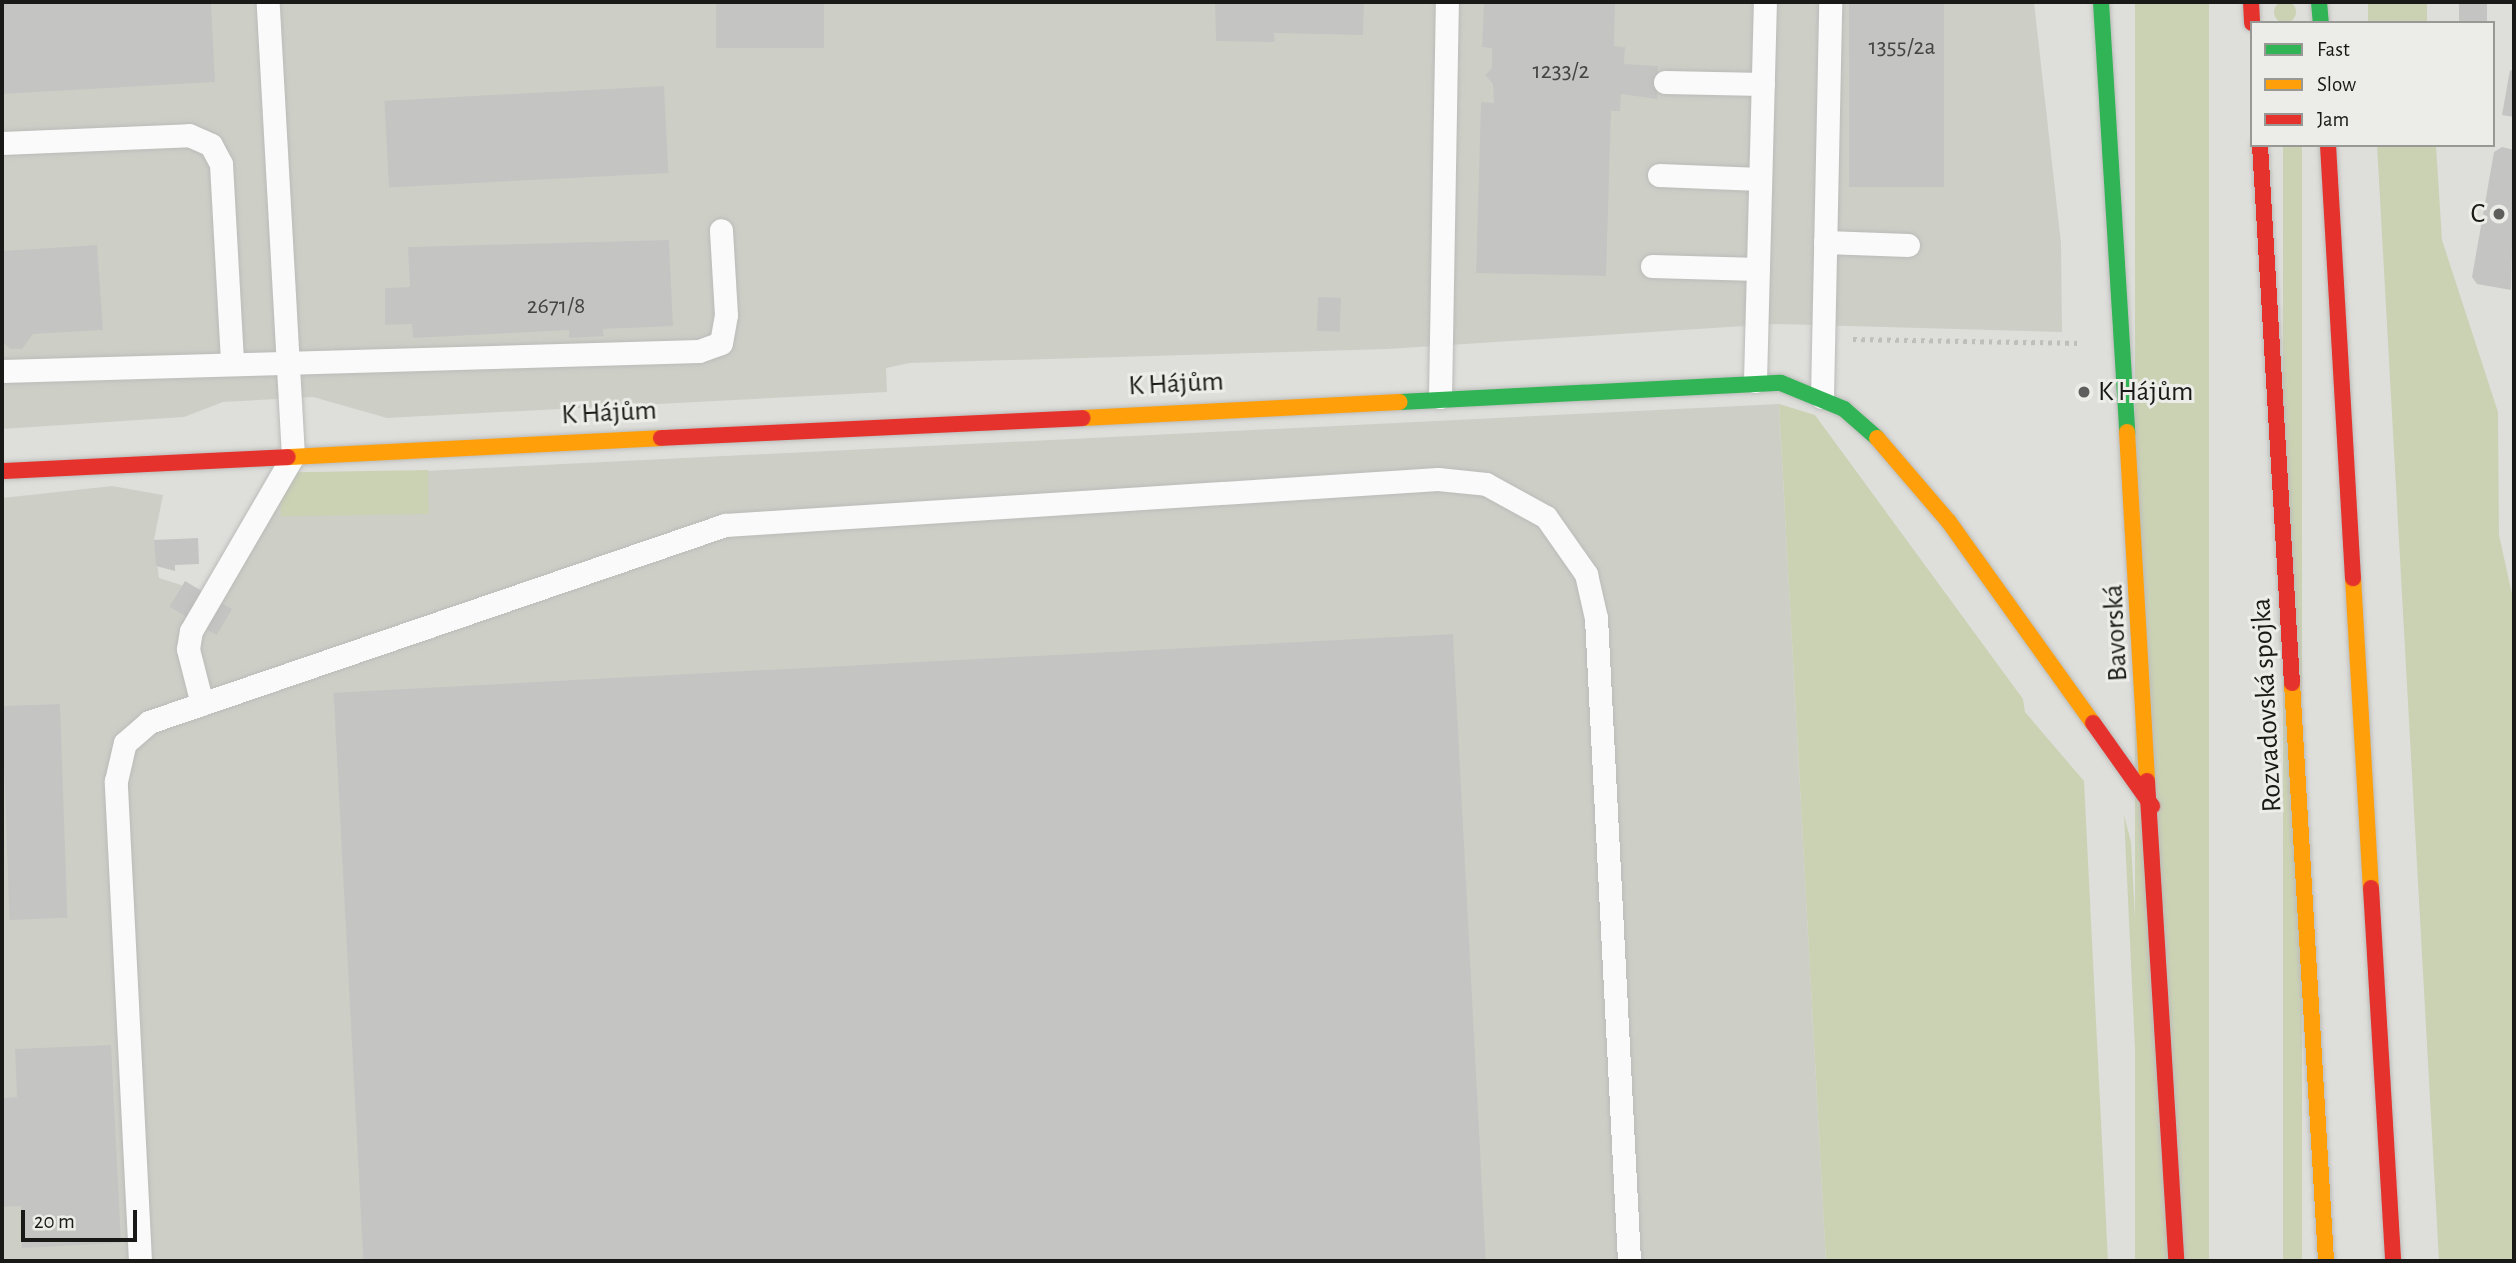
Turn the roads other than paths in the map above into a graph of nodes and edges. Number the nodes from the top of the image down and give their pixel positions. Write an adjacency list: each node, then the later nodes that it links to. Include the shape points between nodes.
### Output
1 (268, 2): 22 (lane)
2 (1447, 2): 26 (lane)
3 (1765, 2): 11 (lane)
4 (1830, 2): 18 (lane)
5 (2102, 2): 31 (main road, Bavorská)
6 (2251, 2): 8 (main road)
7 (2319, 2): 9 (main road)
8 (2252, 21)
9 (2320, 21)
10 (1665, 82): 11 (lane)
11 (1763, 84): 16 (lane)
12 (2, 143): 23 (lane, via 189,135 211,145 221,164)
13 (2260, 147): 35 (main road, Rozvadovská spojka)
14 (2328, 147): 36 (main road)
15 (1659, 176): 16 (lane)
16 (1760, 178): 21 (lane)
17 (721, 230): 22 (lane, via 726,315 720,342 699,351)
18 (1825, 242): 19 (lane); 27 (lane)
19 (1908, 245)
20 (1652, 265): 21 (lane)
21 (1758, 269): 25 (lane)
22 (288, 358): 23 (lane); 28 (lane)
23 (232, 361): 24 (lane)
24 (2, 371)
25 (1755, 381): 26 (main road, K Hájům); 27 (main road, K Hájům)
26 (1440, 397): 28 (main road, K Hájům)
27 (1822, 397): 31 (main road, K Hájům, via 1862,422 1950,523)
28 (293, 456): 29 (main road, K Hájům); 30 (lane, via 191,631 188,649)
29 (2, 471)
30 (202, 704): 32 (lane, via 135,731 125,743 116,781); 33 (lane, via 738,523 1438,479 1486,484 1519,498 1567,541 1586,574 1597,618)
31 (2152, 806): 34 (main road, Bavorská)
32 (140, 1261)
33 (1629, 1261)
34 (2176, 1261)
35 (2326, 1261)
36 (2393, 1261)

